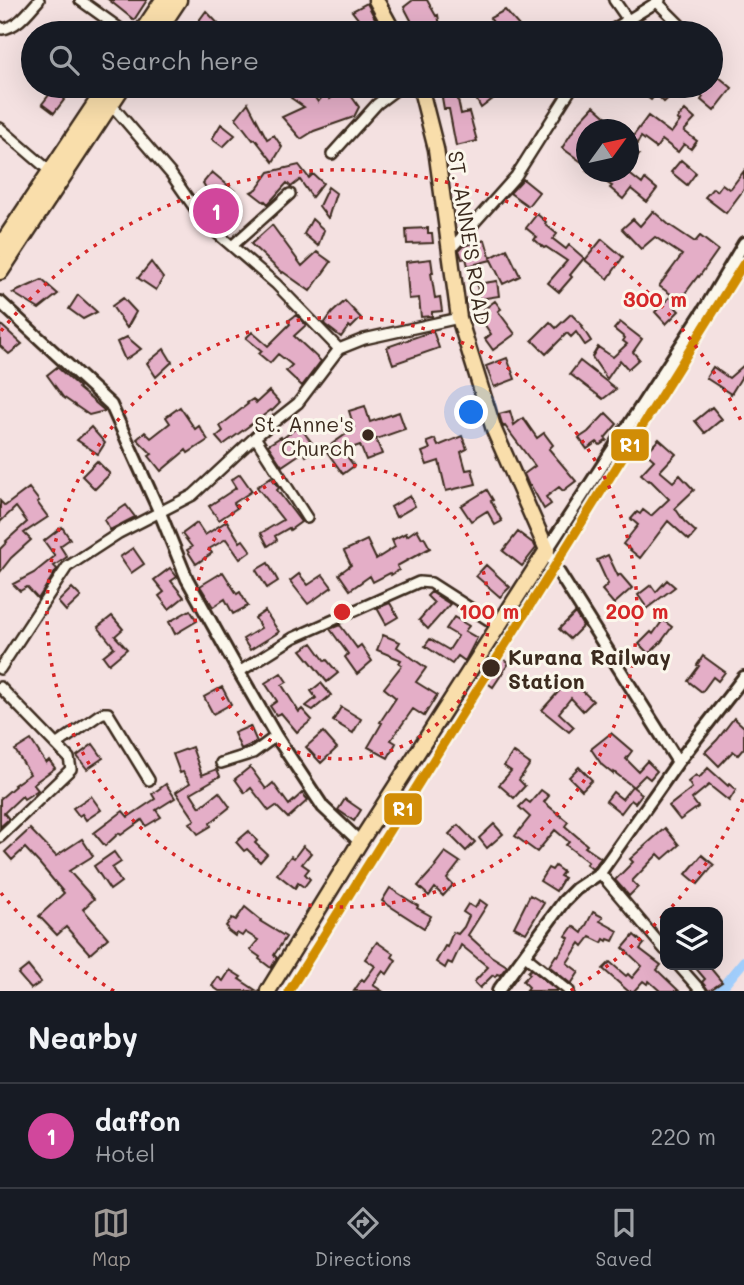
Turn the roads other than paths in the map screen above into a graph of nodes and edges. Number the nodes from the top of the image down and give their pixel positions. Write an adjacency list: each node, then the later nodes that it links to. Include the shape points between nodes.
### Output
1 (39, 0): 14 (street, via 21,20 7,29)
2 (80, 0): 9 (street)
3 (164, 0): 10 (highway)
4 (178, 0): 11 (highway)
5 (376, 0): 12 (main road)
6 (614, 0): 8 (street)
7 (658, 1): 8 (street); 13 (street)
8 (628, 20)
9 (109, 21)
10 (150, 21)
11 (164, 21)
12 (387, 21)
13 (677, 21)
14 (0, 27)
15 (105, 98): 23 (highway)
16 (105, 98): 29 (highway)
17 (109, 98): 26 (street, via 205,223)
18 (385, 98): 22 (street)
19 (422, 98): 28 (main road, ST. ANNE'S ROAD, via 436,149)
20 (565, 98): 28 (street, via 516,176)
21 (0, 128): 23 (street)
22 (332, 154)
23 (51, 172): 27 (highway)
24 (290, 194): 26 (street)
25 (744, 243): 36 (street)
26 (232, 246): 32 (street)
27 (0, 248)
28 (450, 250): 31 (main road, ST. ANNE'S ROAD)
29 (0, 271)
30 (0, 302): 34 (street, via 111,405)
31 (459, 318): 32 (street, via 364,339); 36 (main road, ST. ANNE'S ROAD, via 494,430)
32 (340, 349): 33 (street, via 298,403)
33 (255, 437): 34 (street, via 193,495); 35 (street)
34 (160, 513): 38 (street, via 67,566); 39 (street, via 187,579)
35 (307, 518)
36 (547, 550): 37 (main road); 44 (street)
37 (498, 626): 39 (street, via 431,583 419,582 293,638); 48 (main road)
38 (0, 669)
39 (239, 673): 42 (street)
40 (744, 677): 44 (street)
41 (0, 687): 43 (street)
42 (276, 736): 45 (street, via 253,753); 48 (street, via 323,807)
43 (56, 745): 46 (street, via 108,713); 47 (street, via 69,758 71,769)
44 (678, 762): 49 (street)
45 (221, 763)
46 (149, 780)
47 (0, 837)
48 (360, 842): 53 (main road)
49 (600, 873): 50 (street); 51 (street, via 564,901)
50 (660, 944)
51 (524, 956): 54 (street); 55 (street)
52 (682, 970): 56 (street)
53 (268, 991)
54 (498, 991)
55 (569, 991)
56 (701, 991)

